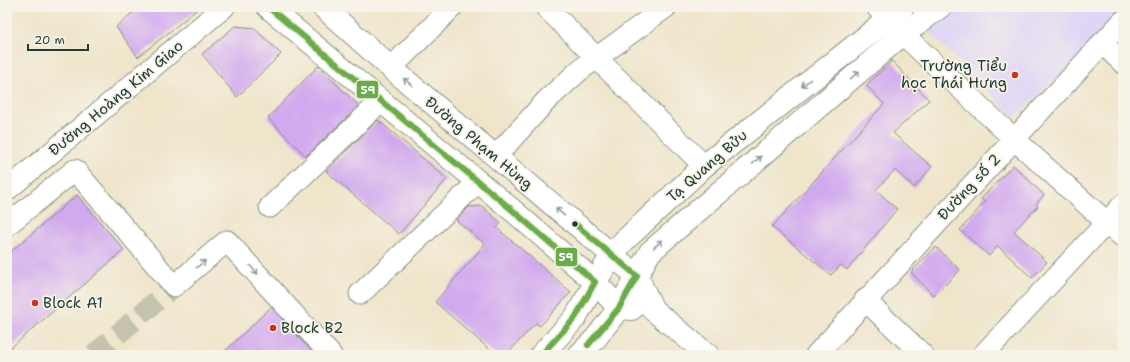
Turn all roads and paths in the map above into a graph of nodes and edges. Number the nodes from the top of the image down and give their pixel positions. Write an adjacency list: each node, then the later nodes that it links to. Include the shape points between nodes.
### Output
1 (224, 7): 20 (street, Đường Hoàng Kim Giao)
2 (268, 7): 15 (main road, Đường Phạm Hùng)
3 (323, 7): 14 (main road, Đường Phạm Hùng)
4 (452, 7): 14 (street)
5 (546, 7): 12 (street)
6 (666, 7): 12 (street)
7 (940, 7): 10 (main road, Tạ Quang Bửu)
8 (889, 11): 10 (street); 18 (main road, Tạ Quang Bửu, one-way to 18)
9 (1123, 21): 11 (street, Đường số 2)
10 (902, 34): 16 (street); 27 (main road, Tạ Quang Bửu, one-way to 10, via 650,252)
11 (1102, 43): 13 (street); 16 (street, Đường số 2)
12 (595, 58): 17 (street, via 547,100); 18 (street)
13 (1123, 63)
14 (390, 68): 17 (main road, Đường Phạm Hùng, one-way to 14)
15 (381, 101): 19 (main road, Đường Phạm Hùng); 22 (street)
16 (1014, 139): 23 (street); 30 (street, Đường số 2)
17 (496, 156): 26 (main road, Đường Phạm Hùng, one-way to 17)
18 (704, 166): 26 (main road, Tạ Quang Bửu)
19 (478, 182): 28 (main road, Đường Phạm Hùng); 29 (street)
20 (7, 190)
21 (1123, 205): 23 (street)
22 (270, 207)
23 (1107, 222): 25 (street); 39 (street)
24 (7, 225): 33 (street, one-way to 33, via 75,170 174,286 227,241)
25 (1123, 237)
26 (611, 256): 27 (main road, Đường Phạm Hùng); 28 (main road, Tạ Quang Bửu)
27 (637, 276): 31 (main road, Tạ Quang Bửu); 32 (main road)
28 (595, 282): 31 (main road, Đường Phạm Hùng); 34 (main road, Tạ Quang Bửu, via 575,318)
29 (360, 294)
30 (865, 300): 37 (street, Đường số 2); 38 (street)
31 (619, 308): 32 (main road); 35 (main road, Tạ Quang Bửu)
32 (653, 310): 36 (main road)
33 (331, 355)
34 (541, 355)
35 (579, 355)
36 (708, 355)
37 (816, 355)
38 (922, 355)
39 (983, 355)

